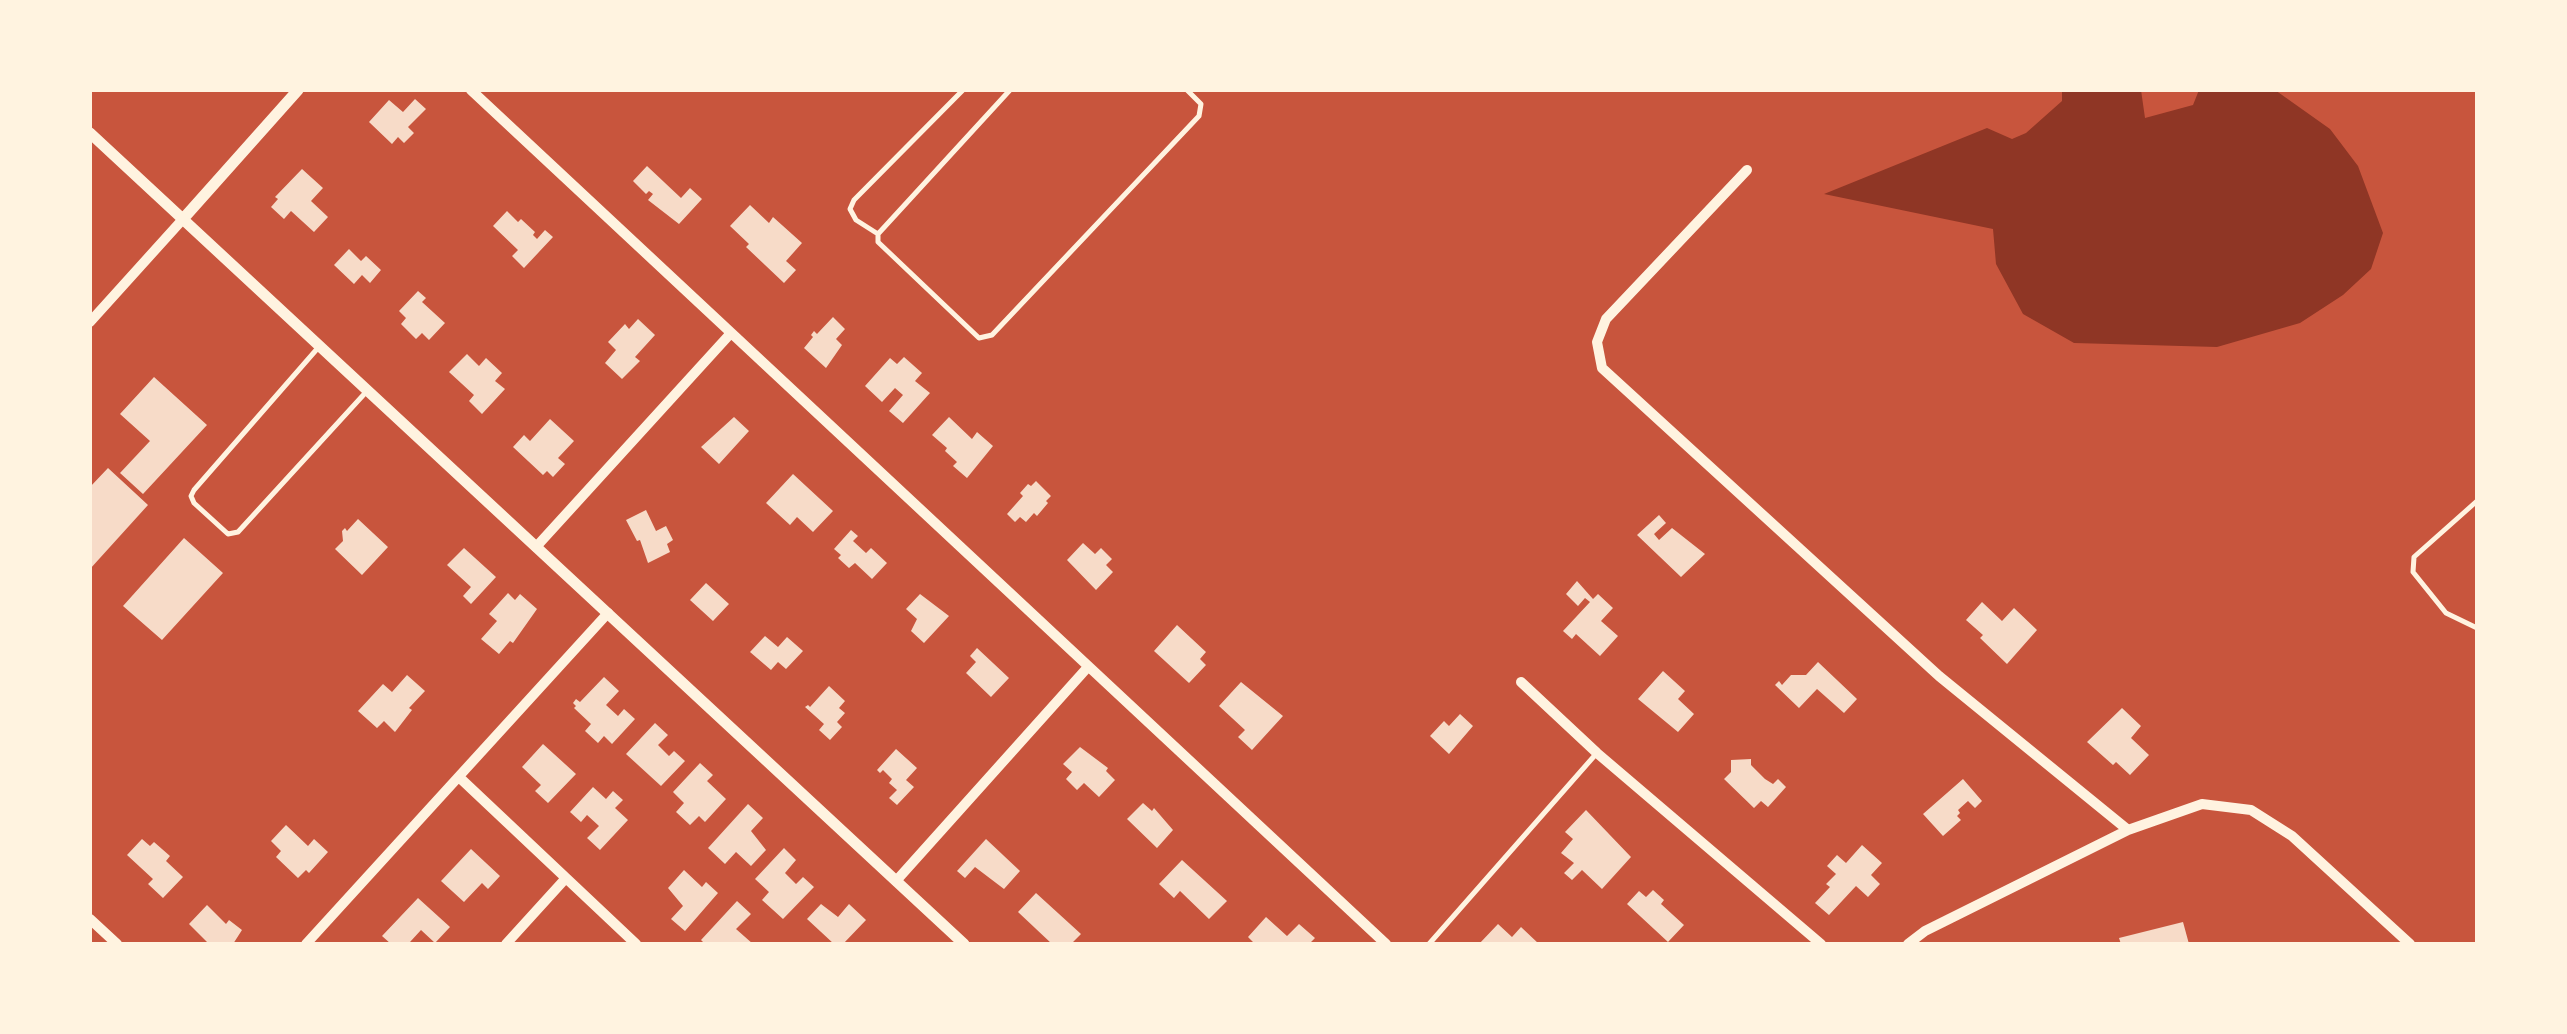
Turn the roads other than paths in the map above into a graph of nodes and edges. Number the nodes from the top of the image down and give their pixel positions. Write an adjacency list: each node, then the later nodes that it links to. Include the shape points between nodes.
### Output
1 (298, 90): 8 (street)
2 (470, 90): 11 (street)
3 (963, 90): 9 (lane, via 854,200 856,220)
4 (1010, 90): 9 (lane)
5 (1187, 90): 9 (lane, via 1201,104 1199,116 992,335 979,338 878,242)
6 (90, 133): 8 (street)
7 (1747, 170): 22 (street, via 1606,319 1597,342 1602,368 1939,676)
8 (182, 219): 10 (street); 12 (street)
9 (878, 234)
10 (90, 322)
11 (731, 333): 15 (street); 18 (street)
12 (320, 346): 13 (street); 13 (lane, via 194,490 194,503 228,534 238,532)
13 (367, 391): 15 (street)
14 (2477, 501): 17 (lane, via 2414,557 2414,572 2446,613)
15 (536, 546): 16 (street)
16 (608, 612): 21 (street); 24 (street)
17 (2477, 628)
18 (1087, 668): 24 (street); 31 (street)
19 (1521, 682): 20 (street)
20 (1597, 753): 32 (lane); 33 (street)
21 (460, 778): 23 (street); 27 (street)
22 (2128, 830): 34 (street); 35 (street, via 2202,804 2251,810 2292,836)
23 (566, 878): 28 (street); 29 (street)
24 (896, 881): 30 (street)
25 (90, 919): 26 (street)
26 (117, 944)
27 (306, 944)
28 (506, 944)
29 (636, 944)
30 (964, 944)
31 (1386, 944)
32 (1430, 944)
33 (1821, 944)
34 (1908, 944)
35 (2410, 944)

